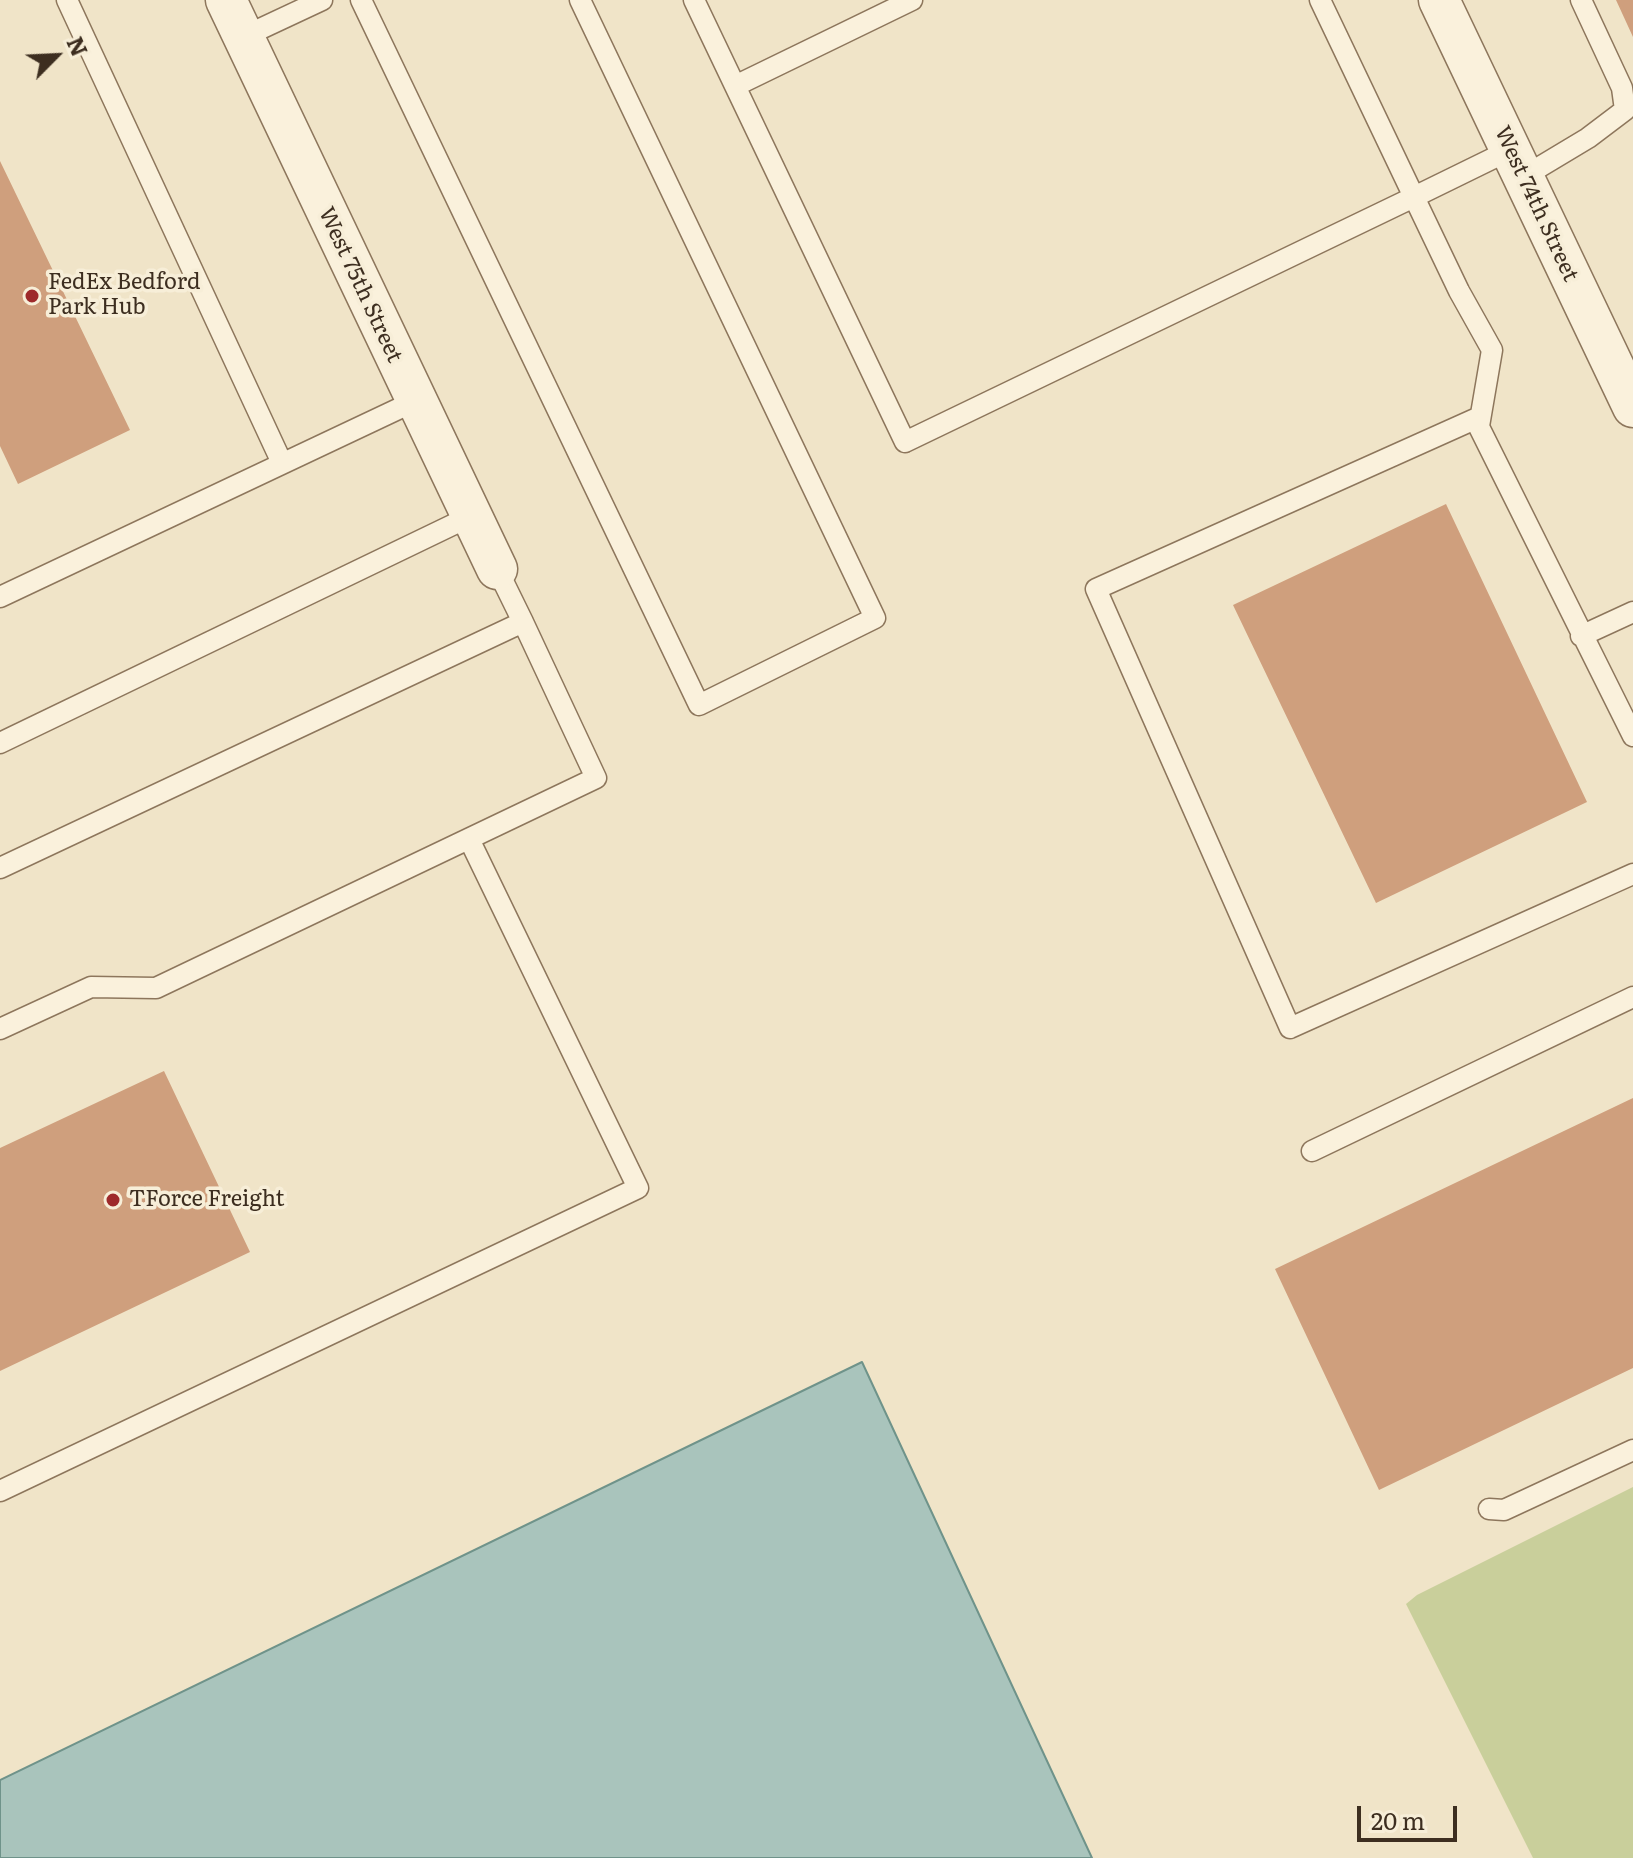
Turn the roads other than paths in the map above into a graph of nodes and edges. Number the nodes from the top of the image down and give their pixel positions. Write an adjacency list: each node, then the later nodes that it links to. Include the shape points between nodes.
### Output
1 (67, 0): 18 (lane)
2 (226, 0): 11 (street, West 75th Street)
3 (322, 0): 11 (lane)
4 (361, 0): 5 (lane, via 699,705 875,618)
5 (580, 0)
6 (694, 0): 12 (lane)
7 (912, 0): 12 (lane)
8 (1320, 0): 14 (lane)
9 (1439, 0): 13 (street, West 74th Street)
10 (1581, 0): 13 (lane, via 1622,88 1625,110 1588,138)
11 (243, 37): 15 (street, West 75th Street)
12 (735, 86): 14 (lane, via 905,442)
13 (1517, 163): 14 (lane); 16 (street, West 74th Street)
14 (1414, 197): 17 (lane, via 1492,350)
15 (404, 405): 18 (lane); 19 (street, West 75th Street)
16 (1633, 407)
17 (1479, 426): 24 (lane); 29 (lane, via 1475,419 1096,589 1290,1028)
18 (282, 463): 21 (lane)
19 (471, 516): 20 (street, West 75th Street); 26 (lane)
20 (497, 569): 23 (lane)
21 (0, 597)
22 (1633, 612): 24 (lane)
23 (523, 622): 27 (lane, via 596,778); 28 (lane)
24 (1581, 636): 25 (lane)
25 (1633, 736)
26 (0, 743)
27 (469, 839): 31 (lane, via 156,988 91,987); 34 (lane, via 638,1188)
28 (0, 868)
29 (1633, 874)
30 (1633, 997): 32 (lane)
31 (0, 1029)
32 (1312, 1151)
33 (1633, 1450): 35 (lane, via 1504,1510)
34 (0, 1491)
35 (1489, 1509)

